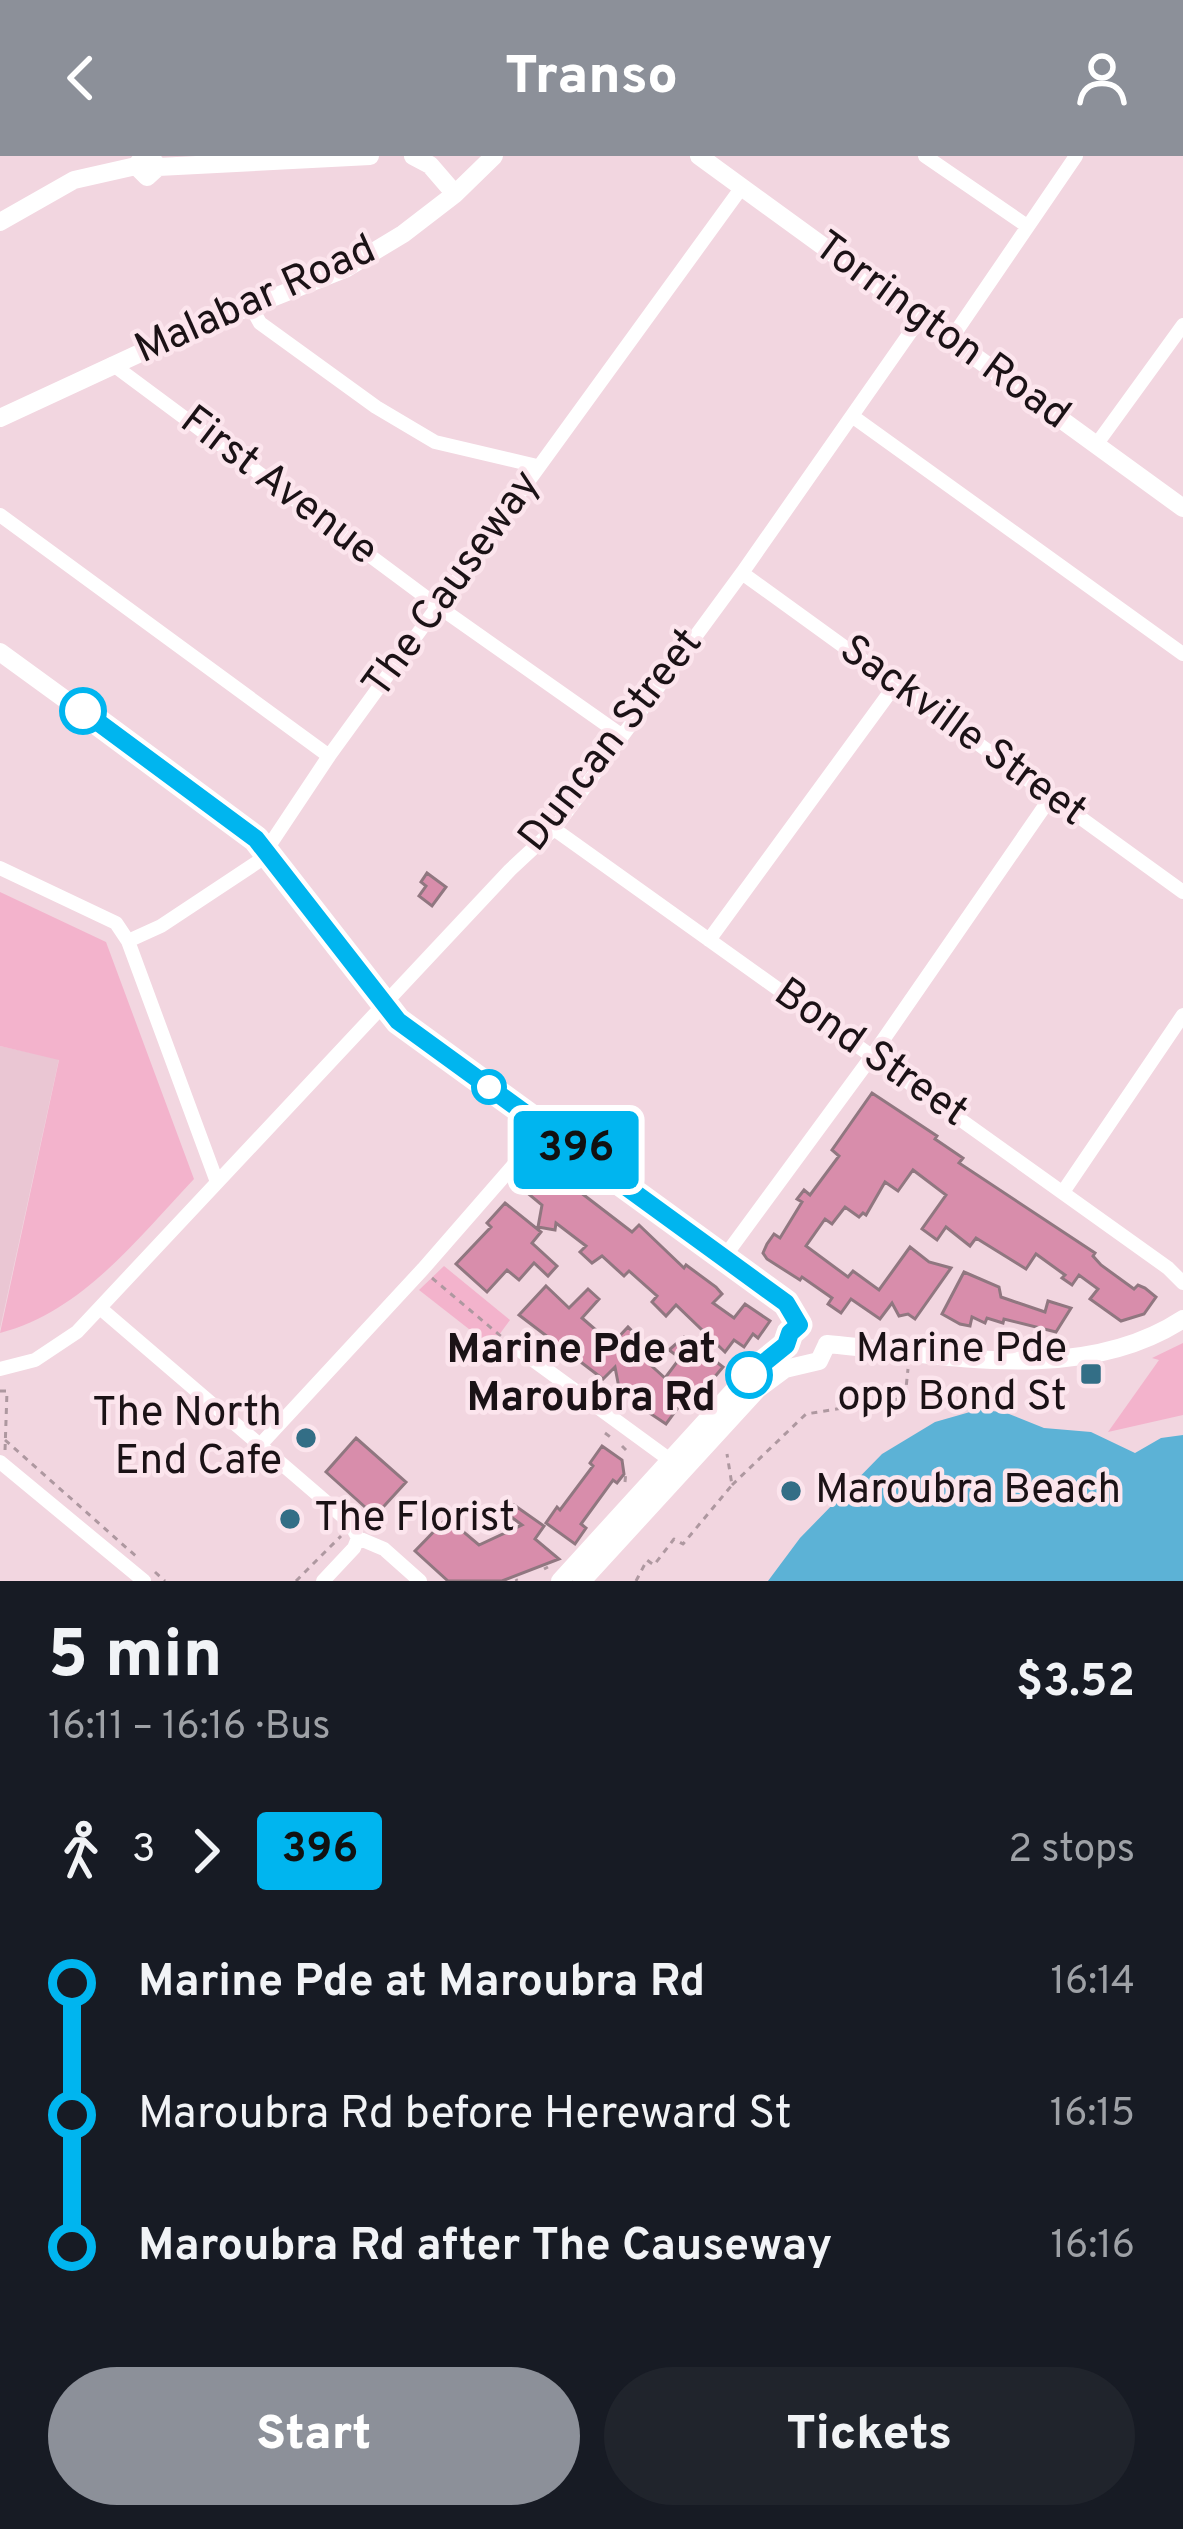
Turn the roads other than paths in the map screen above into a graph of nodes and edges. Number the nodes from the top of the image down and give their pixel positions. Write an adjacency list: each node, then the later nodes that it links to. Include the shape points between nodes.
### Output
1 (370, 156): 7 (street)
2 (413, 156): 9 (street)
3 (494, 156): 9 (street, Malabar Road)
4 (699, 156): 8 (street, Torrington Road)
5 (925, 156): 11 (street)
6 (1076, 156): 11 (street)
7 (147, 161): 10 (street, via 74,180)
8 (742, 187): 13 (street, Torrington Road); 20 (street, The Causeway)
9 (455, 194): 12 (street, Malabar Road, via 345,269)
10 (0, 222)
11 (1028, 226): 15 (street)
12 (250, 305): 16 (street, Malabar Road); 20 (street, via 260,323 435,442)
13 (920, 316): 15 (street, Torrington Road); 17 (street, Duncan Street)
14 (1183, 326): 19 (street)
15 (951, 339): 19 (street, Torrington Road)
16 (112, 364): 18 (street, Malabar Road); 24 (street, First Avenue)
17 (852, 416): 23 (street, Duncan Street); 26 (street)
18 (0, 418)
19 (1096, 445): 21 (street, Torrington Road)
20 (537, 466): 24 (street, The Causeway)
21 (1183, 508)
22 (0, 515): 29 (street)
23 (742, 573): 27 (street, Sackville Street); 28 (street, Duncan Street)
24 (440, 607): 28 (street, First Avenue); 29 (street, The Causeway)
25 (0, 652): 32 (street)
26 (1183, 654)
27 (896, 684): 30 (street, Sackville Street); 35 (street)
28 (621, 735): 31 (street, Duncan Street)
29 (329, 756): 32 (street, The Causeway)
30 (1052, 797): 34 (street, Sackville Street); 39 (street)
31 (554, 829): 35 (street, Bond Street); 37 (street, Duncan Street)
32 (266, 850): 36 (street, The Causeway); 37 (street)
33 (0, 868): 36 (street, via 116,923)
34 (1183, 892)
35 (710, 940): 39 (street, Bond Street)
36 (128, 941): 41 (street)
37 (383, 1004): 40 (street); 41 (street, Duncan Street)
38 (1183, 1015): 42 (street)
39 (872, 1056): 42 (street, Bond Street); 43 (street)
40 (545, 1128): 43 (street); 53 (street)
41 (217, 1182): 45 (street, Duncan Street)
42 (1063, 1192): 44 (street, Bond Street)
43 (725, 1256): 47 (street, via 786,1303)
44 (1183, 1283)
45 (100, 1309): 52 (street, Duncan Street, via 58,1348); 53 (street)
46 (1183, 1319): 48 (street, via 1129,1346 1057,1360)
47 (799, 1325): 48 (street, via 818,1327); 49 (street)
48 (827, 1344): 51 (street, via 819,1360)
49 (786, 1345): 51 (street); 54 (street)
50 (514, 1346): 54 (street)
51 (801, 1364): 61 (street, via 758,1389)
52 (0, 1369)
53 (261, 1444): 56 (street)
54 (670, 1460): 57 (street)
55 (2, 1464): 58 (street)
56 (358, 1538): 59 (street); 60 (street)
57 (551, 1572)
58 (144, 1581)
59 (323, 1581)
60 (420, 1581)
61 (582, 1581)

